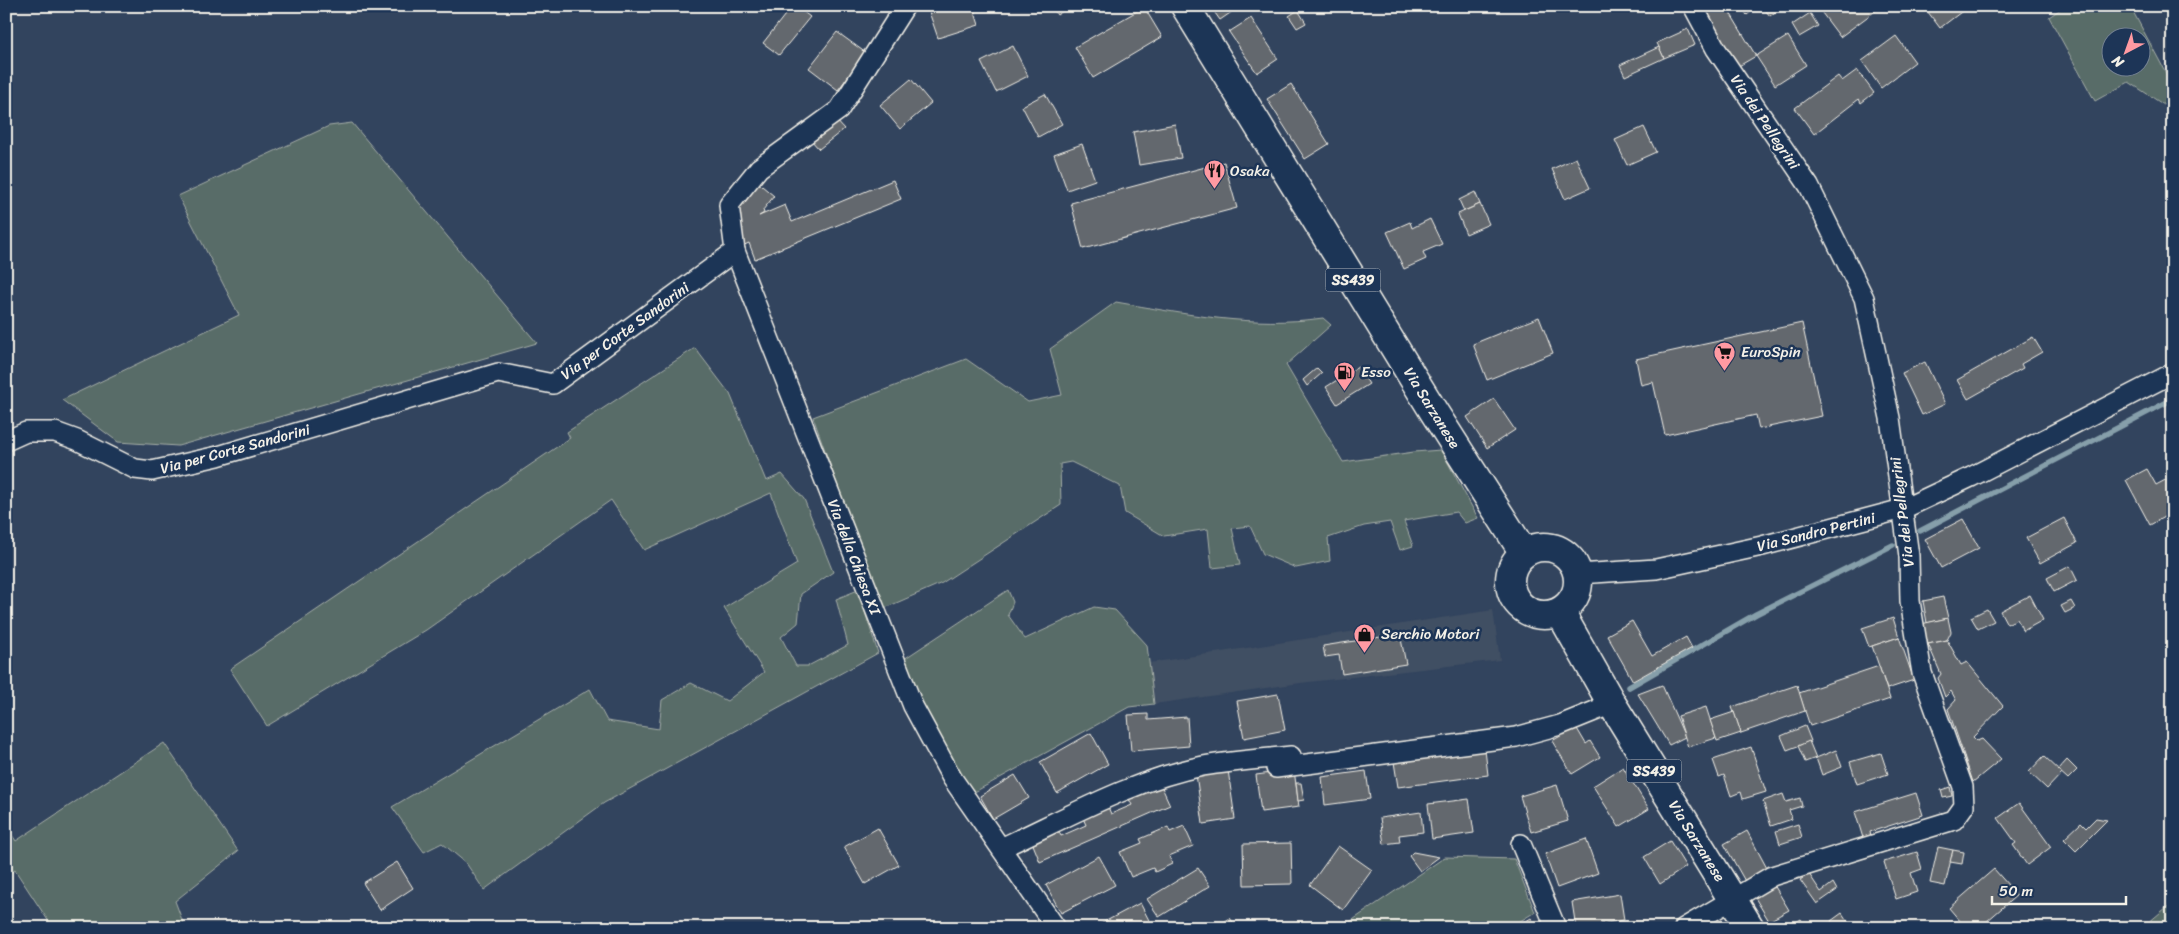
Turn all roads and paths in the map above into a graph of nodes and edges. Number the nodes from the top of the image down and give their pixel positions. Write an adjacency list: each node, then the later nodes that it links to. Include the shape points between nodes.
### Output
1 (906, 6): 4 (street, via 839,110 759,168 729,205)
2 (1185, 6): 8 (main road, Via Sarzanese / SS439)
3 (1693, 6): 7 (street, Via dei Pellegrini, via 1716,49 1808,186 1864,298 1890,418)
4 (735, 251): 6 (street, Via per Corte Sandorini, via 553,384 498,373 218,456 152,471 135,469 55,432 26,432); 15 (street, Via della Chiesa XI, via 913,706 952,778)
5 (2173, 373): 7 (street, Via Sandro Pertini)
6 (6, 440)
7 (1902, 510): 9 (street, Via Sandro Pertini, via 1656,569); 16 (street, Via dei Pellegrini, via 1909,556 1910,601 1922,673 1962,787 1962,811 1954,820 1772,876)
8 (1524, 553): 9 (main road, via 1534,548 1556,548 1574,563); 10 (main road, via 1510,571 1509,582 1518,604 1538,615)
9 (1578, 574): 10 (main road, via 1575,596)
10 (1560, 612): 11 (main road, Via Sarzanese / SS439)
11 (1612, 704): 13 (street, via 1560,725 1516,737); 16 (main road, Via Sarzanese / SS439)
12 (1298, 755): 15 (street, via 1202,766 1152,781)
13 (1276, 768)
14 (1521, 844): 18 (street)
15 (1002, 848): 17 (street, Via della Chiesa XI)
16 (1732, 898): 19 (street, Via dei Pellegrini); 20 (main road, Via Sarzanese / SS439)
17 (1056, 928)
18 (1556, 928)
19 (1684, 928)
20 (1750, 928)

